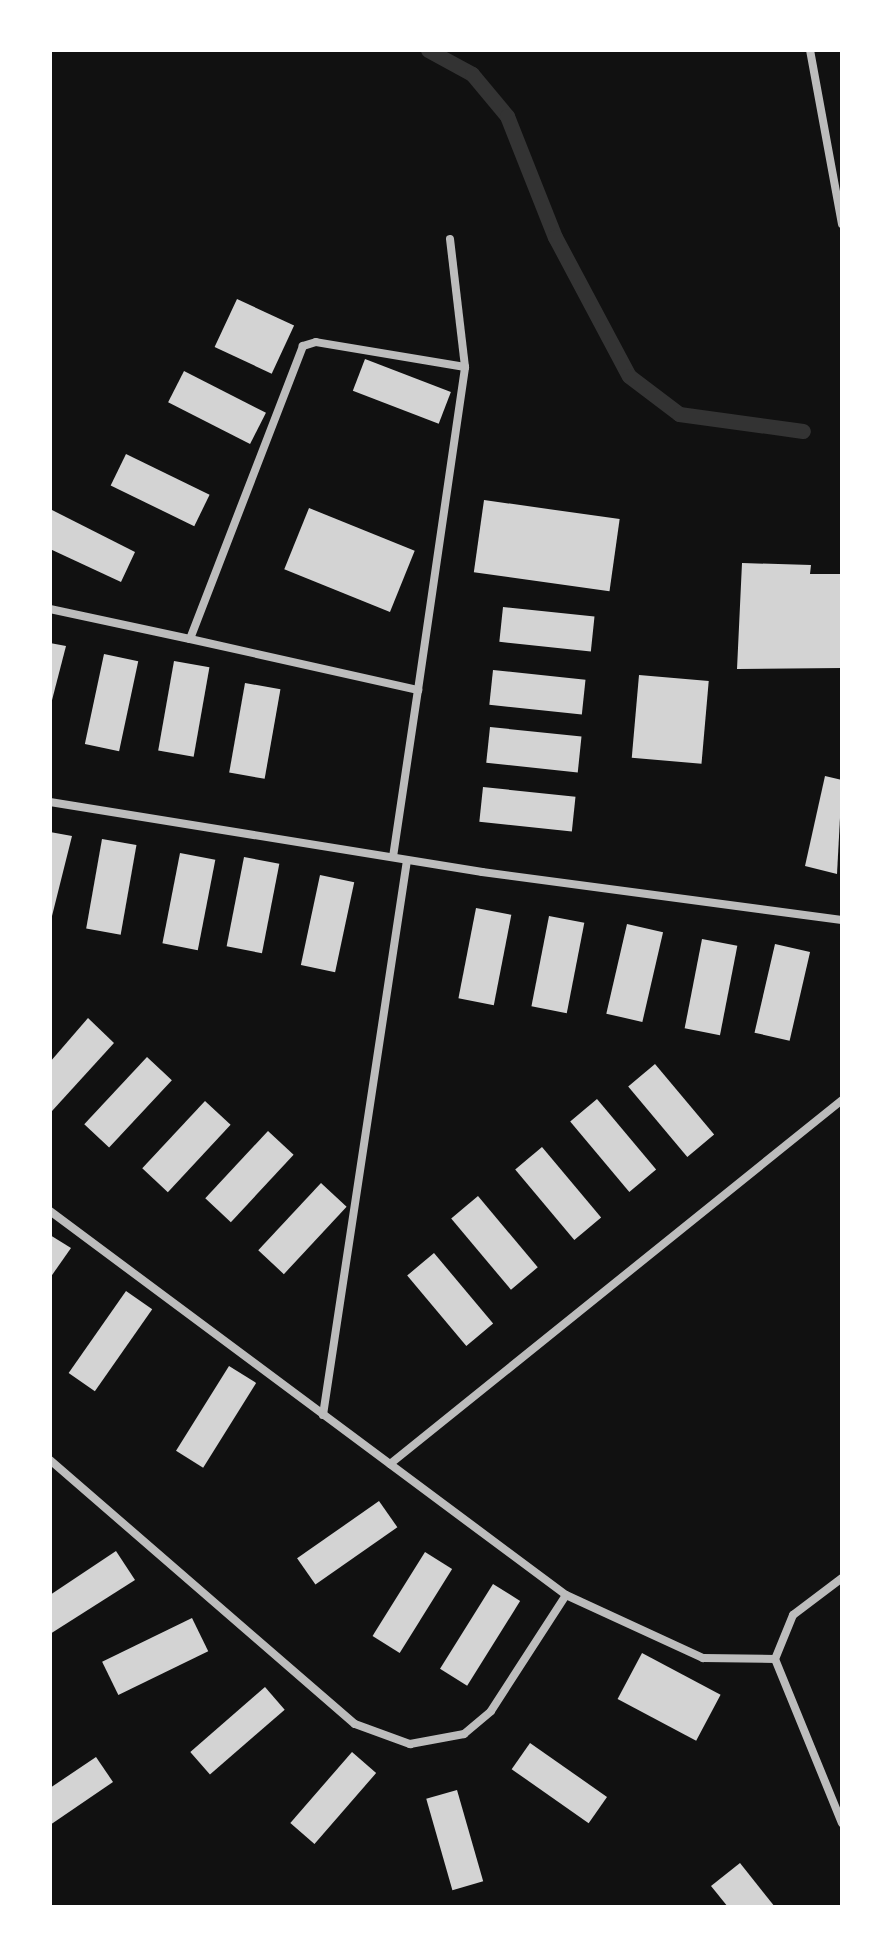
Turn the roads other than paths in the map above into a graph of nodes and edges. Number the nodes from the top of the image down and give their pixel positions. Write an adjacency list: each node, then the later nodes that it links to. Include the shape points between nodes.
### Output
1 (810, 50): 2 (lane)
2 (842, 224)
3 (450, 238): 4 (lane)
4 (465, 366): 6 (lane, via 316,342 303,346); 7 (lane)
5 (50, 610): 6 (lane)
6 (190, 639): 7 (lane)
7 (418, 690): 9 (lane)
8 (50, 802): 9 (lane)
9 (393, 857): 10 (lane)
10 (407, 860): 11 (lane); 14 (lane)
11 (842, 920)
12 (842, 1100): 16 (lane)
13 (50, 1211): 14 (lane)
14 (323, 1414): 16 (lane)
15 (50, 1460): 18 (lane, via 355,1724 410,1744 464,1734 491,1711)
16 (390, 1464): 18 (lane)
17 (842, 1578): 19 (lane, via 793,1615)
18 (566, 1595): 19 (lane, via 704,1658)
19 (774, 1658): 20 (lane)
20 (842, 1823)

